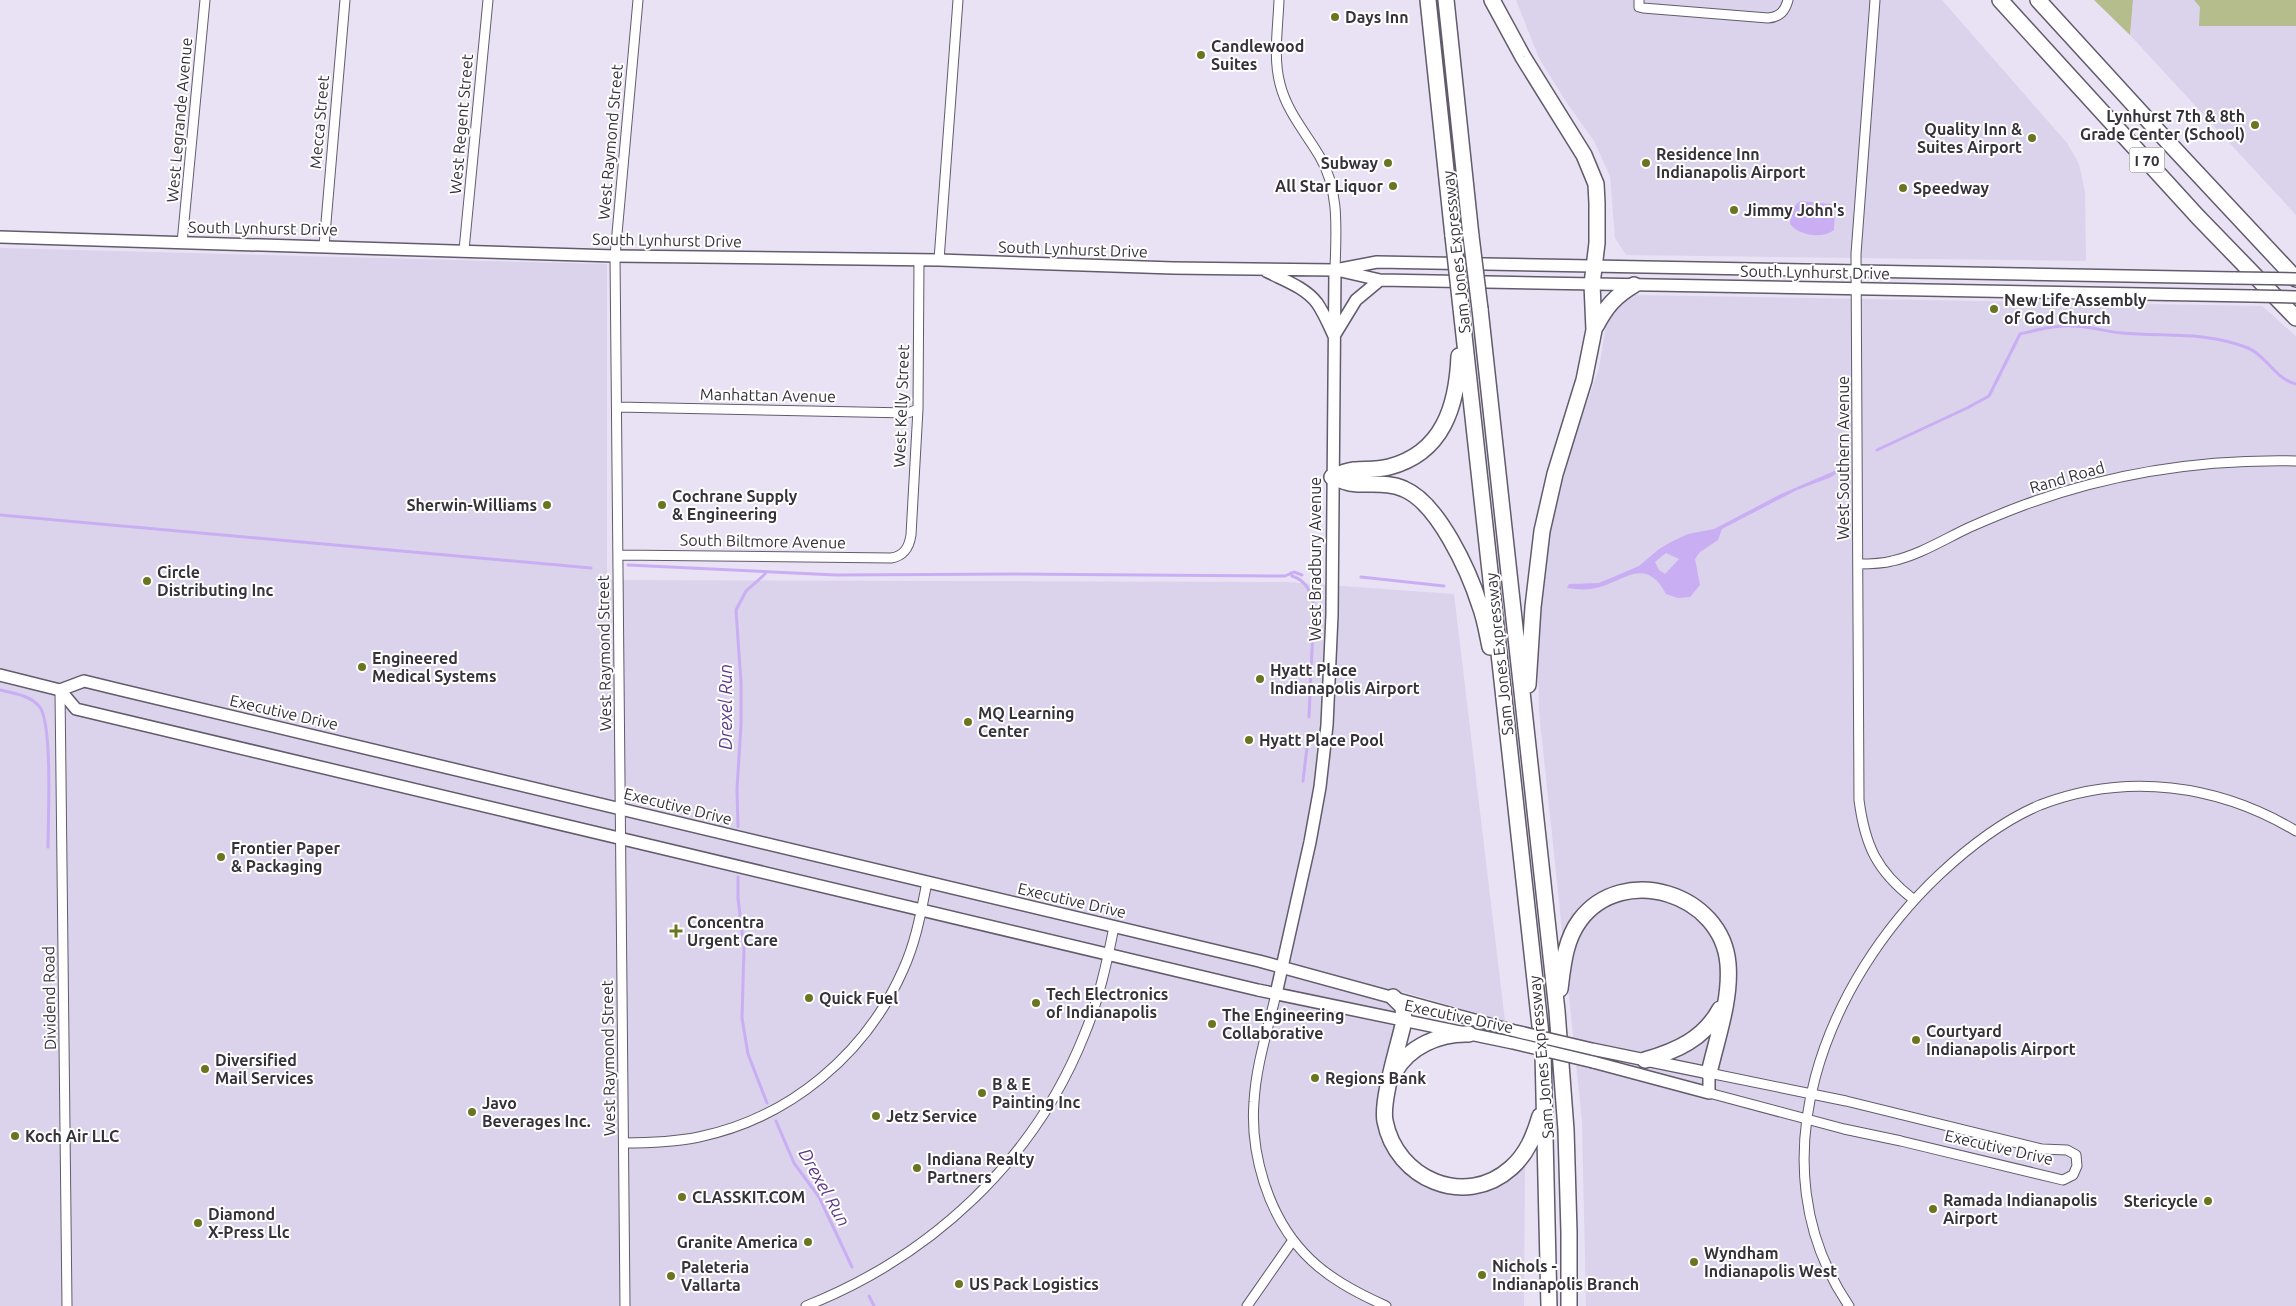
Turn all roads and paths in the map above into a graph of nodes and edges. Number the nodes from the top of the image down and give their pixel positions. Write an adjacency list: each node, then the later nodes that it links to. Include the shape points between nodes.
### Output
1 (205, 0): 16 (street, West Legrande Avenue)
2 (345, 0): 17 (street, Mecca Street)
3 (488, 0): 18 (street, West Regent Street)
4 (638, 0): 19 (street, West Raymond Street)
5 (958, 0): 21 (street)
6 (1279, 0): 24 (street, via 1278,79 1286,105 1320,158 1331,183 1336,215)
7 (1428, 0): 32 (highway, Sam Jones Expressway, bridge)
8 (1446, 0): 46 (highway, Sam Jones Expressway, bridge)
9 (1492, 0): 22 (highway, via 1593,174 1598,227)
10 (1639, 0): 11 (street, via 1638,7 1645,9 1768,18 1780,15)
11 (1788, 0)
12 (1875, 0): 25 (street, West Southern Avenue)
13 (2000, 0): 33 (highway, I 70, via 2198,217)
14 (2038, 0): 26 (highway, I 70)
15 (0, 237): 16 (street, South Lynhurst Drive)
16 (182, 243): 17 (street, South Lynhurst Drive)
17 (324, 246): 18 (street, South Lynhurst Drive)
18 (464, 250): 19 (street, South Lynhurst Drive)
19 (615, 256): 20 (street, South Lynhurst Drive); 36 (street, West Raymond Street)
20 (919, 260): 21 (street, South Lynhurst Drive); 37 (street, West Kelly Street)
21 (940, 260): 23 (street, South Lynhurst Drive)
22 (1593, 266): 24 (street, South Lynhurst Drive, via 1377,262); 25 (street, South Lynhurst Drive); 28 (highway)
23 (1264, 270): 24 (street, South Lynhurst Drive); 35 (street, via 1311,297)
24 (1335, 270): 27 (street, South Lynhurst Drive); 35 (street, West Bradbury Avenue)
25 (1856, 271): 26 (street, South Lynhurst Drive, bridge); 30 (street, West Southern Avenue)
26 (2296, 279)
27 (1380, 280): 28 (street, South Lynhurst Drive); 35 (street, via 1356,300)
28 (1592, 284): 29 (street, South Lynhurst Drive); 34 (highway)
29 (1634, 285): 30 (street, South Lynhurst Drive); 34 (highway, via 1607,305)
30 (1856, 289): 31 (street, South Lynhurst Drive, bridge); 42 (street, West Southern Avenue)
31 (2296, 297)
32 (1461, 308): 39 (highway, via 1457,390 1450,416 1440,432 1406,461 1385,468 1352,470); 45 (highway, Sam Jones Expressway)
33 (2296, 318)
34 (1594, 330): 46 (highway, via 1586,372 1554,474 1542,531 1534,599)
35 (1334, 336): 39 (street, West Bradbury Avenue)
36 (617, 407): 37 (street, Manhattan Avenue, via 908,413); 41 (street, West Raymond Street)
37 (918, 409): 40 (street, West Kelly Street, via 911,535)
38 (2296, 460): 42 (street, Rand Road, via 2204,464 2106,481 2012,510 1908,557 1882,564)
39 (1332, 476): 45 (highway, via 1350,483 1400,487 1425,505 1455,549 1477,597); 55 (street, West Bradbury Avenue, via 1332,614 1325,746 1310,842)
40 (906, 550): 41 (street, South Biltmore Avenue, via 902,555 891,558)
41 (618, 555): 47 (street, West Raymond Street)
42 (1858, 564): 51 (street, West Southern Avenue, via 1861,819 1879,865)
43 (0, 675): 44 (street)
44 (60, 690): 47 (street, Executive Drive, via 84,681); 49 (street, Executive Drive, via 76,709); 72 (street, Dividend Road)
45 (1505, 710): 67 (highway, Sam Jones Expressway, via 1543,1053)
46 (1526, 733): 59 (highway, Sam Jones Expressway)
47 (620, 808): 49 (street, West Raymond Street); 50 (street, Executive Drive)
48 (2296, 831): 51 (street, via 2251,807 2203,792 2148,786 2094,790 2056,800 2006,822 1961,854)
49 (621, 838): 52 (street, Executive Drive); 69 (street, West Raymond Street)
50 (927, 882): 52 (street); 53 (street, Executive Drive)
51 (1914, 899): 66 (street, via 1876,947 1847,992 1825,1044)
52 (922, 910): 54 (street, Executive Drive); 69 (street, via 903,970 881,1010 845,1056 811,1086 766,1114 723,1131 679,1140)
53 (1114, 927): 54 (street); 55 (street, Executive Drive)
54 (1109, 954): 56 (street, Executive Drive); 74 (street, via 1091,1017 1075,1057 1046,1108 1004,1167 963,1210 917,1247 858,1283)
55 (1283, 967): 56 (street, West Bradbury Avenue); 58 (street, Executive Drive)
56 (1276, 994): 60 (street, Executive Drive); 70 (street, via 1256,1080 1254,1132 1266,1184 1282,1223)
57 (1726, 996): 59 (highway, via 1727,960 1718,934 1706,917 1678,897 1656,890 1638,890 1596,905 1574,928 1565,954); 62 (highway, via 1714,1019 1695,1038 1672,1052); 63 (highway)
58 (1393, 997): 60 (highway, via 1403,1007); 62 (street, Executive Drive, bridge, via 1511,1030)
59 (1557, 1011): 77 (highway, Sam Jones Expressway, via 1566,1148)
60 (1404, 1021): 61 (street, Executive Drive); 64 (highway)
61 (1469, 1034): 64 (highway, via 1448,1035 1425,1044 1409,1054); 65 (street, Executive Drive, bridge)
62 (1645, 1060): 63 (street, Executive Drive)
63 (1709, 1073): 65 (street); 66 (street, Executive Drive)
64 (1391, 1079): 67 (highway, via 1384,1111 1397,1153 1412,1169 1431,1181 1448,1186 1483,1184 1510,1169 1530,1144)
65 (1709, 1093): 68 (street, Executive Drive)
66 (1811, 1094): 68 (street); 68 (street, Executive Drive, via 2042,1150 2067,1150 2076,1155 2077,1166 2073,1175 2064,1180)
67 (1544, 1102): 71 (highway, Sam Jones Expressway)
68 (1807, 1119): 78 (street, via 1806,1188 1812,1228 1826,1266)
69 (624, 1143): 73 (street, West Raymond Street)
70 (1293, 1240): 75 (street); 76 (street, via 1340,1282)
71 (1549, 1304)
72 (67, 1306)
73 (625, 1306)
74 (806, 1306)
75 (1247, 1306)
76 (1386, 1306)
77 (1569, 1306)
78 (1850, 1306)

